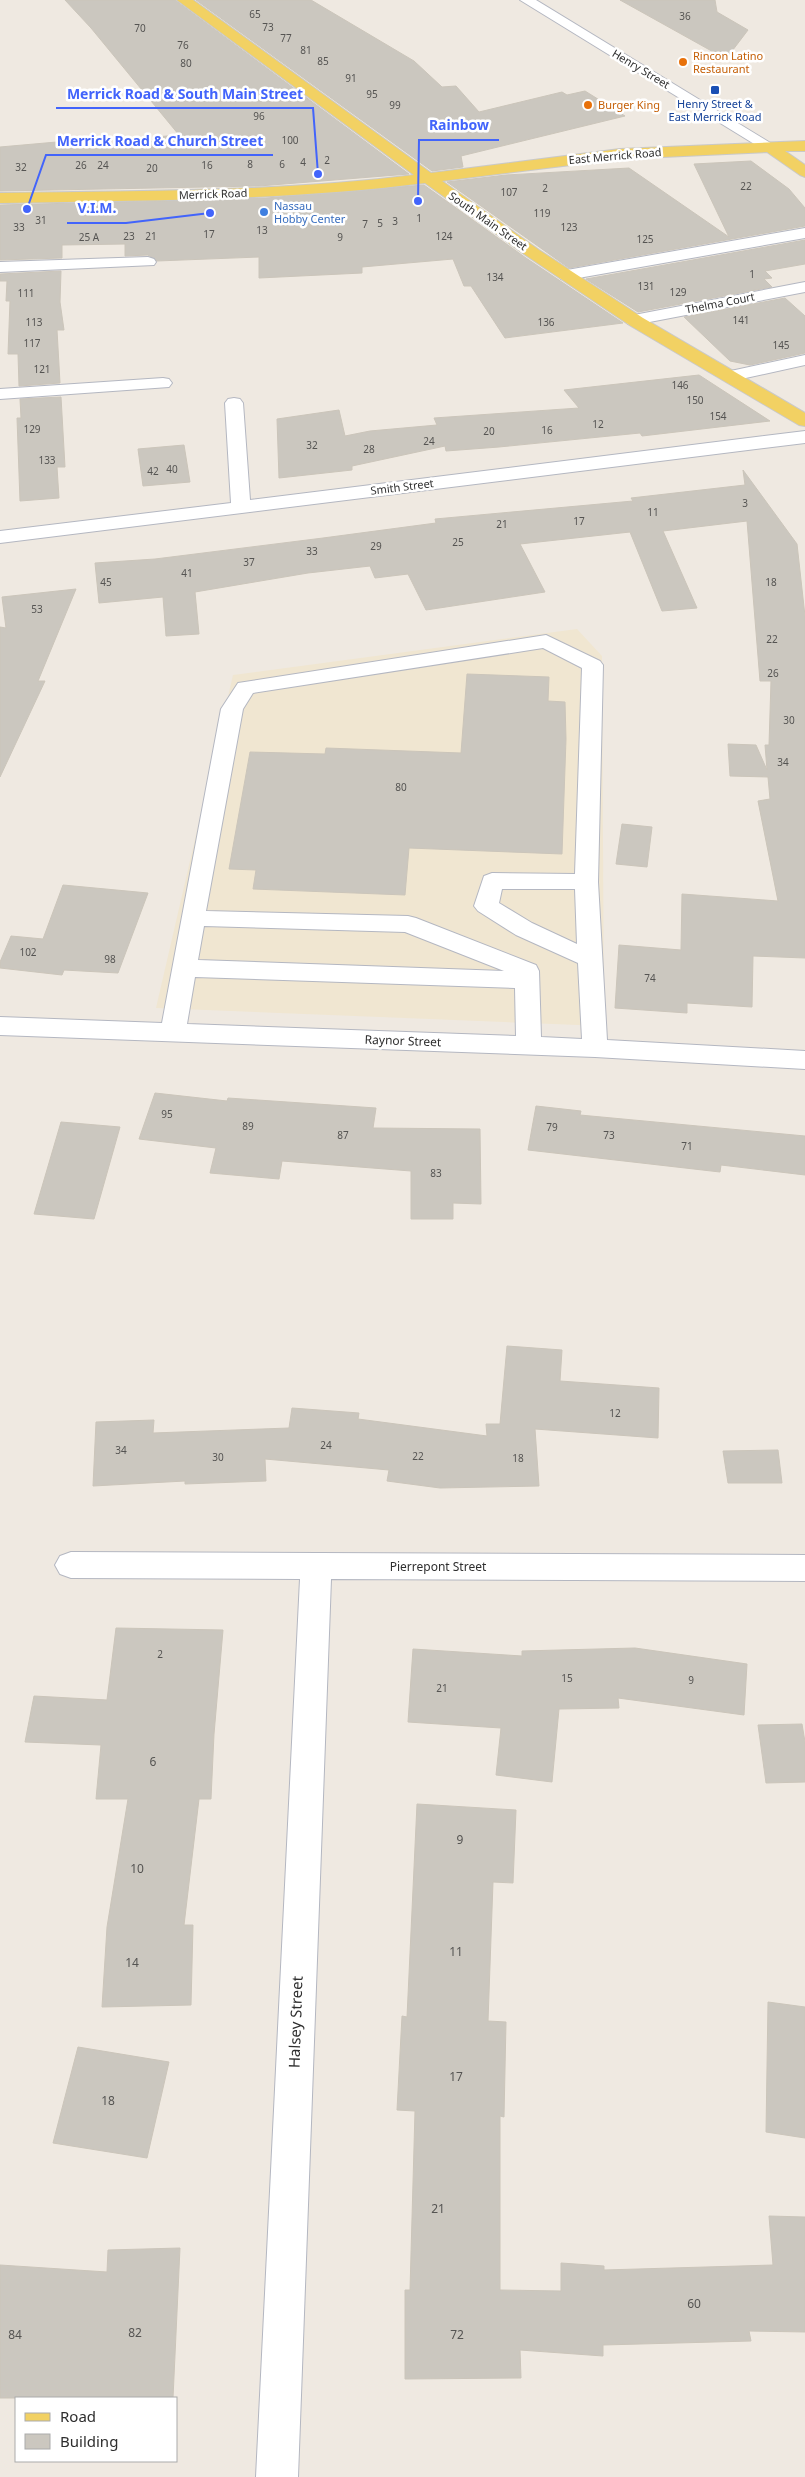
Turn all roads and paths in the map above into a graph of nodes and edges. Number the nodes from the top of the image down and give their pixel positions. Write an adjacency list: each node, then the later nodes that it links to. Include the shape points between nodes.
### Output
1 (184, 0): 6 (main road, South Main Street)
2 (527, 0): 4 (street, Henry Street)
3 (805, 146): 4 (main road, East Merrick Road)
4 (769, 147): 5 (main road, Henry Street); 6 (main road, East Merrick Road, via 620,154)
5 (805, 172)
6 (426, 178): 7 (main road, Merrick Road, via 364,186 230,194); 12 (main road, South Main Street)
7 (0, 198)
8 (781, 224): 9 (street)
9 (799, 235): 12 (street)
10 (148, 262): 11 (street)
11 (0, 267)
12 (567, 275): 14 (main road, South Main Street)
13 (805, 287): 14 (street, Thelma Court)
14 (634, 320): 16 (main road, South Main Street)
15 (805, 360): 16 (street)
16 (732, 376): 20 (main road, South Main Street)
17 (163, 383): 18 (street)
18 (0, 394)
19 (234, 403): 22 (street)
20 (805, 421)
21 (805, 437): 22 (street, Smith Street)
22 (241, 507): 23 (street, Smith Street)
23 (0, 537)
24 (586, 882): 25 (street, via 593,664 546,642 246,688 232,708); 26 (street); 26 (street, via 492,881 486,906 524,929)
25 (193, 918): 27 (street); 28 (street, via 408,924 527,972)
26 (590, 959): 32 (street)
27 (184, 968): 28 (street); 30 (street)
28 (527, 980): 31 (street)
29 (0, 1026): 30 (street, Raynor Street)
30 (173, 1032): 31 (street, Raynor Street)
31 (529, 1045): 32 (street, Raynor Street)
32 (595, 1048): 33 (street, Raynor Street)
33 (805, 1060)
34 (71, 1565): 35 (street, Pierrepont Street)
35 (316, 1567): 36 (street, Pierrepont Street); 37 (street, Halsey Street)
36 (805, 1568)
37 (276, 2477)

